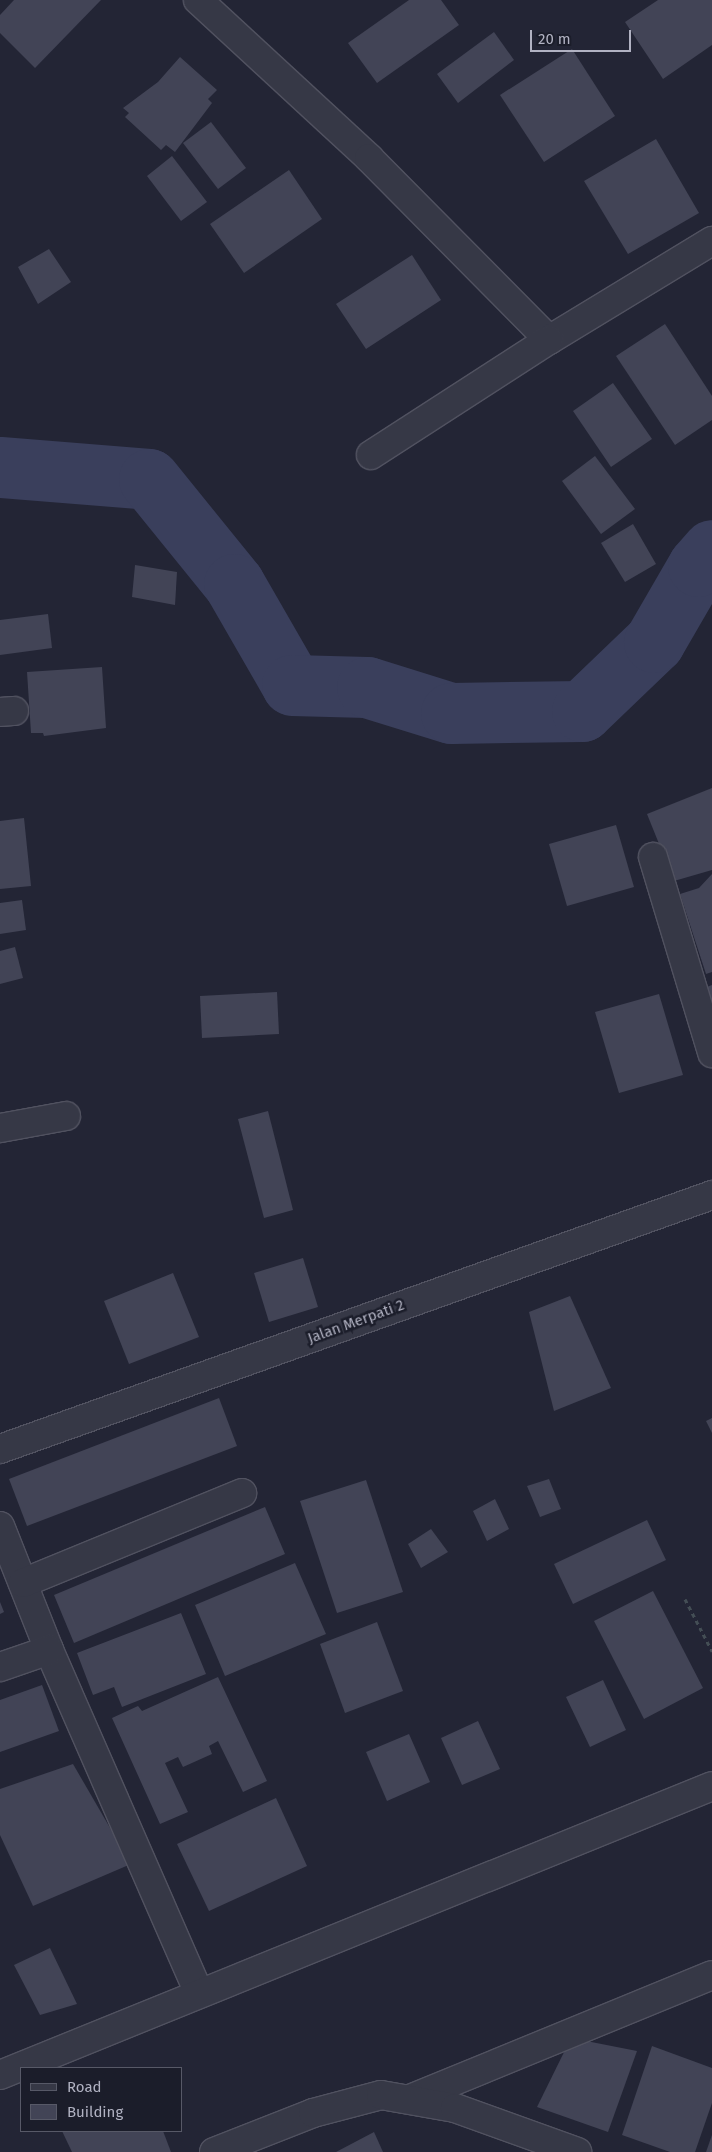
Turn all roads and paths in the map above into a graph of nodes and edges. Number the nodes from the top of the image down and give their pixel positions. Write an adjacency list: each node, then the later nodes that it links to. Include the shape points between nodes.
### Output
1 (198, 0): 3 (street, via 369,158)
2 (712, 241): 3 (street)
3 (549, 340): 4 (street)
4 (371, 455)
5 (653, 857): 6 (street)
6 (712, 1053)
7 (66, 1116): 8 (street)
8 (0, 1128)
9 (712, 1195): 10 (street, Jalan Merpati 2)
10 (0, 1449)
11 (242, 1493): 13 (street)
12 (0, 1526): 13 (street)
13 (23, 1583): 15 (street)
14 (685, 1600): 16 (path)
15 (49, 1650): 17 (street); 20 (street)
16 (712, 1651)
17 (0, 1667)
18 (712, 1786): 20 (street)
19 (712, 1975): 22 (street)
20 (199, 1994): 21 (street)
21 (0, 2075)
22 (410, 2099): 23 (street, via 381,2095 313,2113); 24 (street, via 455,2108)
23 (214, 2152)
24 (577, 2152)

